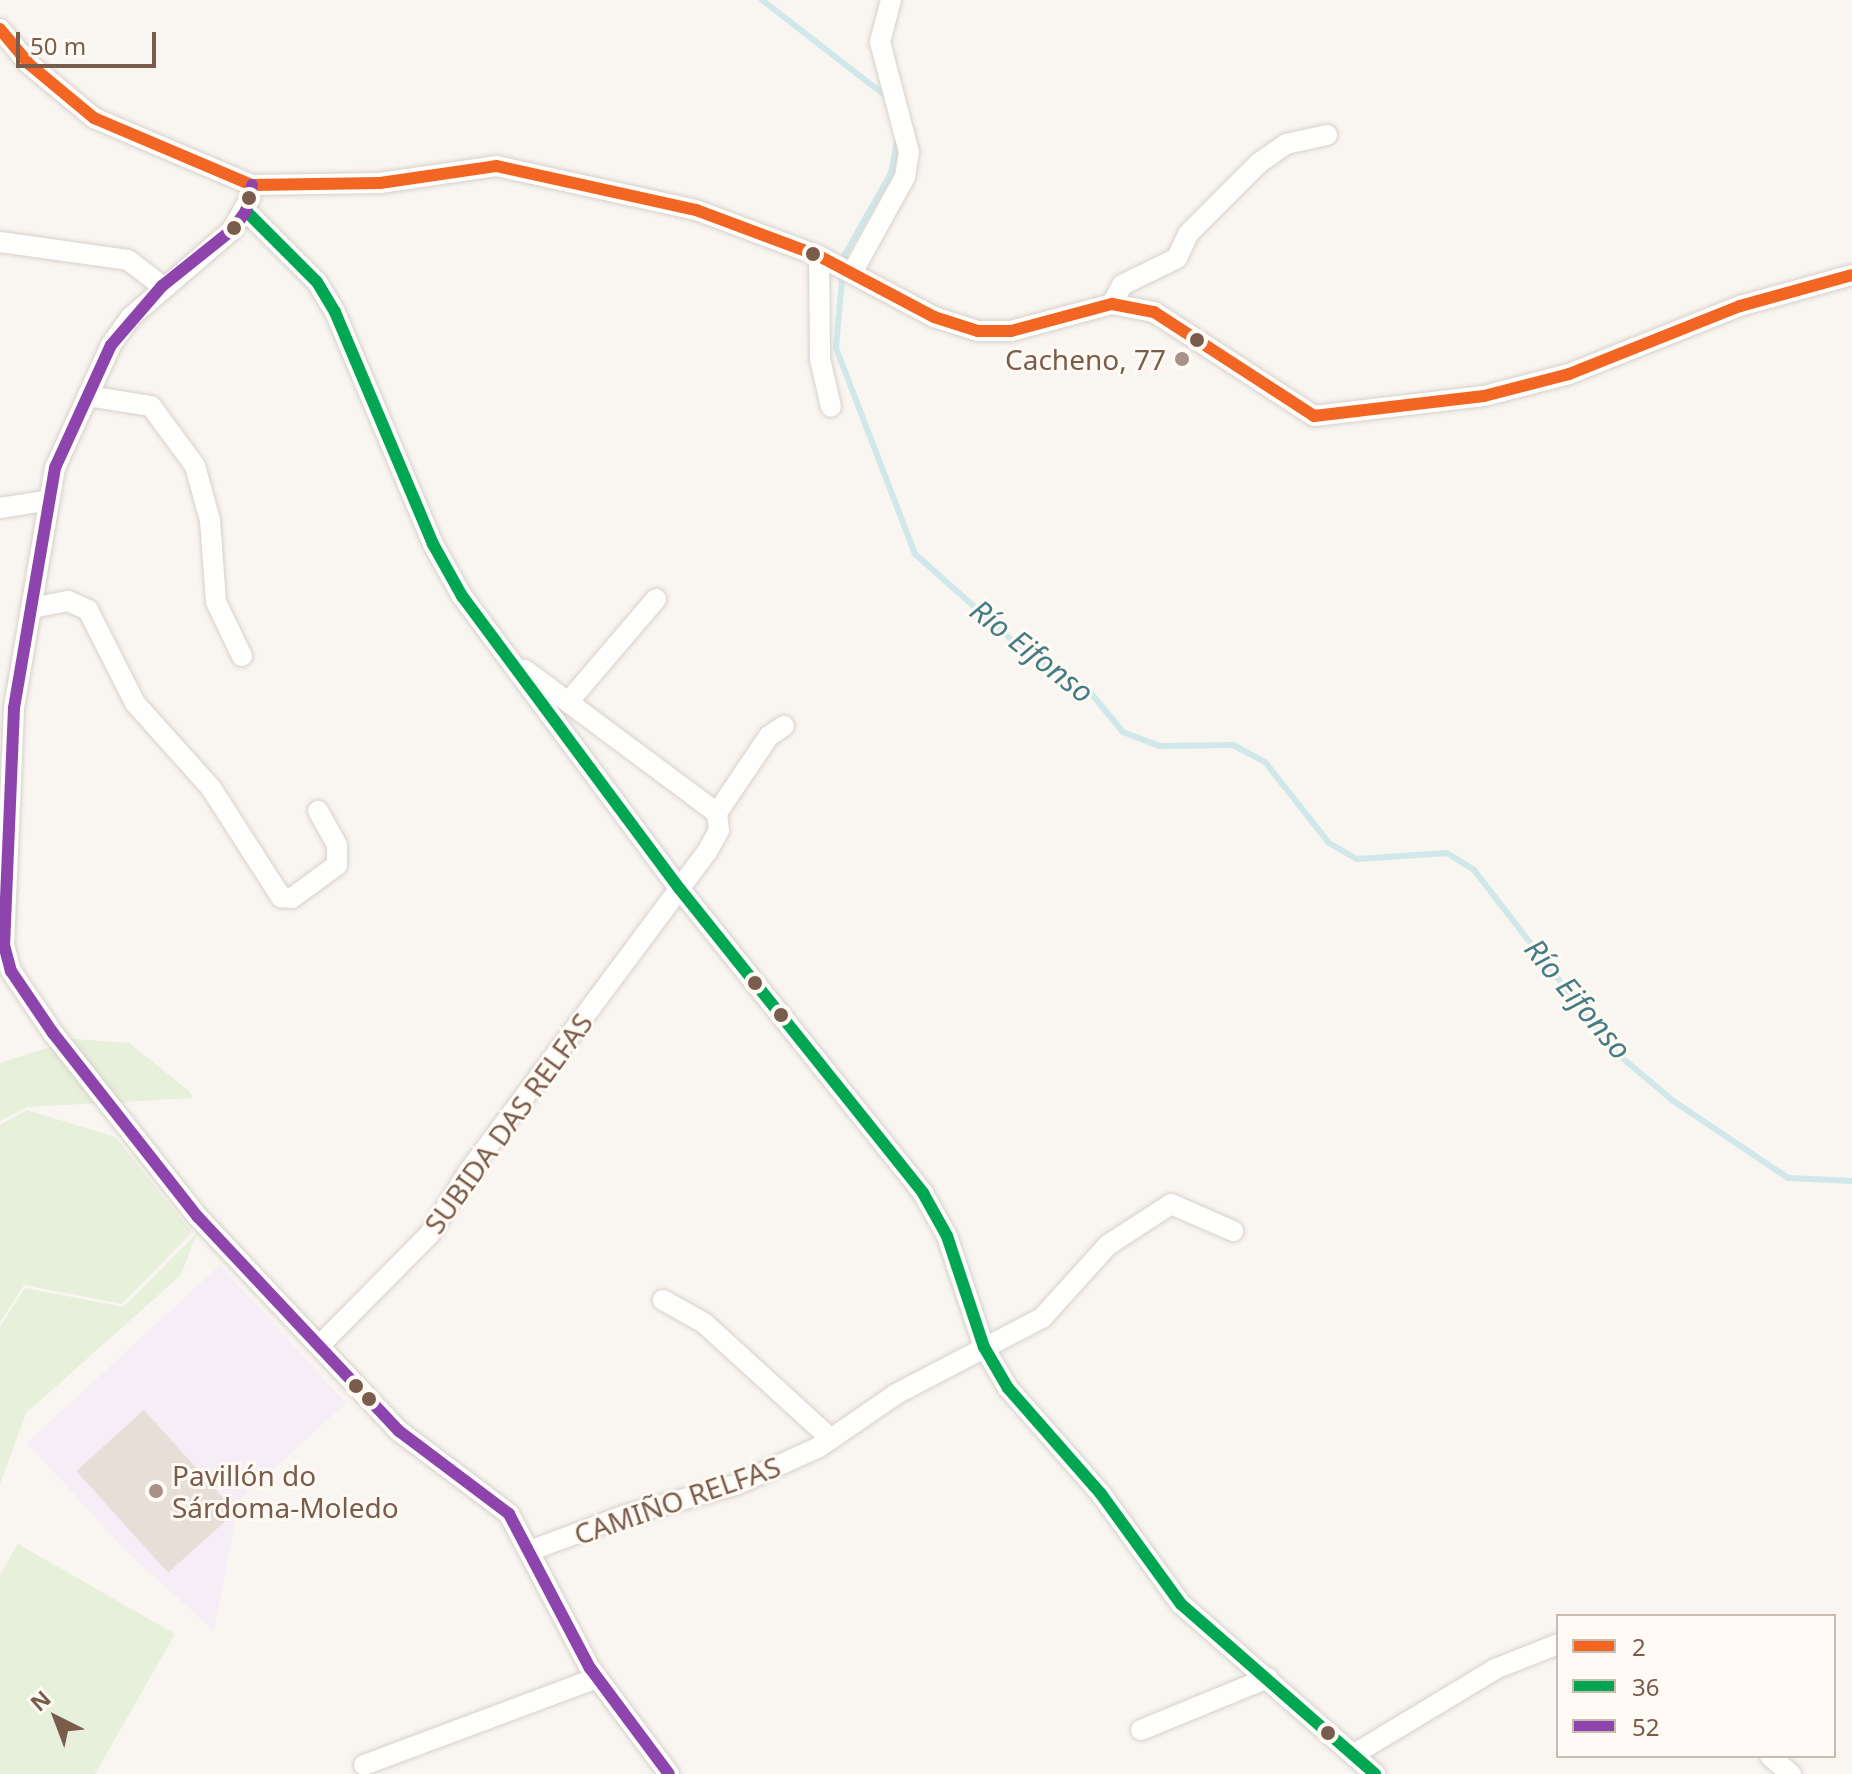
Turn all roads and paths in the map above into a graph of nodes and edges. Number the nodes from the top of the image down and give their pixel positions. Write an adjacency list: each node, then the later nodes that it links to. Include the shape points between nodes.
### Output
1 (891, 0): 8 (street, via 880,42 909,152 905,177)
2 (0, 29): 4 (street, via 29,64 94,118)
3 (1327, 135): 11 (street, via 1286,144 1259,163 1188,234 1177,258 1122,285)
4 (252, 185): 5 (street); 7 (street, via 380,183 496,166 696,210)
5 (246, 211): 10 (street, via 219,242); 19 (street, via 317,282 335,312 440,558)
6 (0, 242): 10 (street, via 128,260)
7 (819, 256): 8 (street); 13 (street, via 820,359)
8 (848, 271): 11 (street, via 934,317 978,331 1011,331)
9 (1852, 275): 11 (street, via 1740,306 1569,374 1484,396 1333,418 1298,409 1154,312)
10 (162, 286): 12 (street, via 111,345)
11 (1112, 304)
12 (88, 396): 14 (street); 18 (street, via 151,406 195,466 210,520 216,602)
13 (831, 407)
14 (45, 501): 15 (street); 17 (street)
15 (0, 508)
16 (656, 599): 20 (street)
17 (32, 608): 22 (street, via 68,601 88,610 135,703 211,788 281,897 292,898 337,865 337,845); 25 (street, via 14,708)
18 (242, 656)
19 (516, 665): 20 (street); 24 (street)
20 (569, 701): 23 (street)
21 (784, 726): 23 (street, SUBIDA DAS RELFAS, via 769,736)
22 (318, 811)
23 (717, 813): 24 (street, SUBIDA DAS RELFAS, via 719,830)
24 (679, 888): 28 (street, SUBIDA DAS RELFAS, via 469,1171 429,1235); 29 (street, via 923,1193 947,1236)
25 (2, 918): 28 (street, via 11,971 53,1033 198,1217)
26 (1233, 1231): 29 (street, CAMIÑO RELFAS, via 1171,1204 1108,1245 1042,1318)
27 (663, 1300): 30 (street, via 704,1323)
28 (320, 1345): 31 (street, via 399,1431 509,1514)
29 (984, 1347): 30 (street, CAMIÑO RELFAS, via 896,1394); 34 (street, via 1008,1388 1101,1494 1181,1604)
30 (831, 1439): 31 (street, CAMIÑO RELFAS, via 736,1485 626,1515)
31 (532, 1550): 33 (street)
32 (1556, 1645): 36 (street, via 1495,1669)
33 (597, 1678): 38 (street); 39 (street)
34 (1268, 1678): 35 (street); 36 (street)
35 (1141, 1730)
36 (1356, 1753): 40 (street)
37 (1772, 1758): 41 (street)
38 (364, 1765)
39 (669, 1774)
40 (1375, 1774)
41 (1791, 1774)

